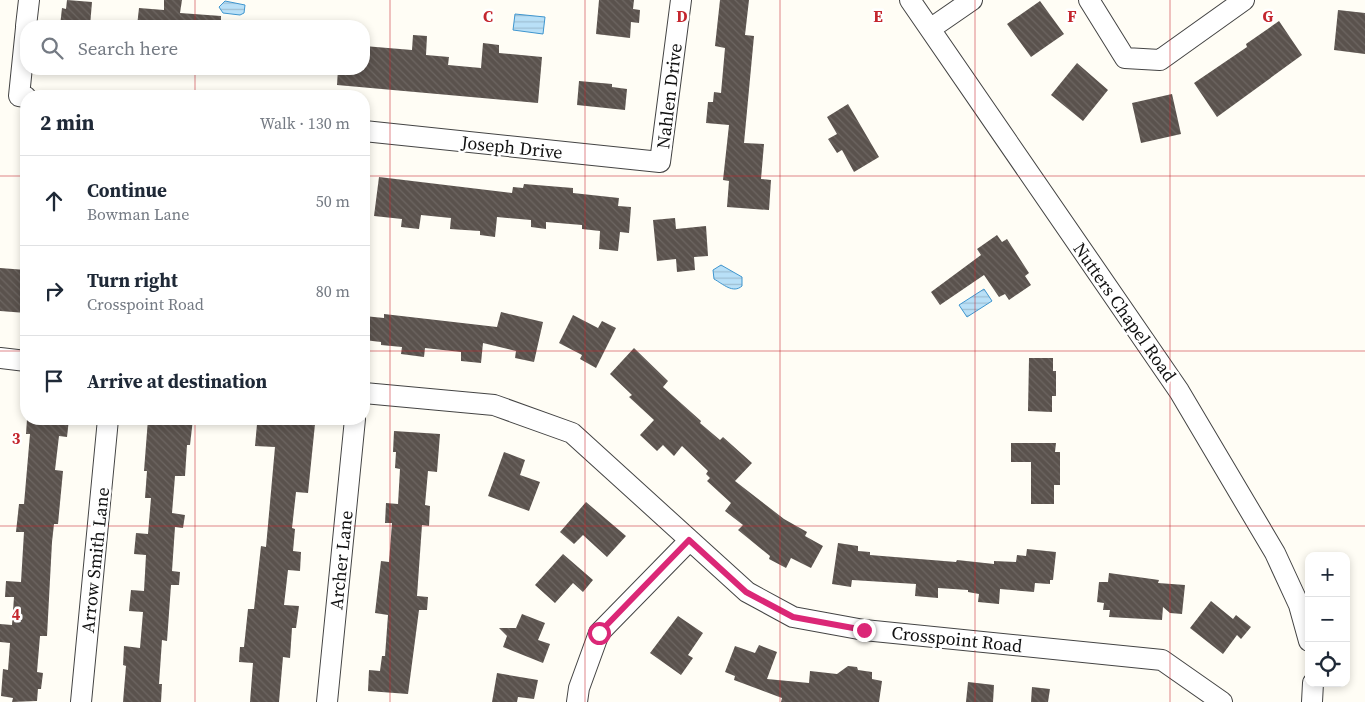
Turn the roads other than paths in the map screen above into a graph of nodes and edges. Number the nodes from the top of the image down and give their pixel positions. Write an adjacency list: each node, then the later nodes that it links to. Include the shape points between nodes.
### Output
1 (29, 0): 7 (street)
2 (681, 0): 12 (street, Nahlen Drive)
3 (910, 0): 8 (street, Nutters Chapel Road)
4 (972, 0): 8 (street)
5 (1089, 0): 6 (street, via 1124,58 1160,60)
6 (1244, 0)
7 (27, 20)
8 (930, 29): 19 (street, Nutters Chapel Road, via 1179,391 1275,553 1299,605)
9 (24, 75): 10 (street)
10 (23, 90)
11 (370, 132): 12 (street, Joseph Drive)
12 (660, 162)
13 (0, 358): 14 (street)
14 (20, 360)
15 (370, 394): 18 (street, Crosspoint Road, via 494,405 572,432)
16 (107, 425): 21 (street, Arrow Smith Lane)
17 (354, 425): 22 (street, Archer Lane)
18 (689, 540): 23 (street, via 599,633 579,688); 24 (street, Crosspoint Road, via 746,592 793,617 864,630 1162,660)
19 (1305, 627)
20 (1312, 687): 25 (street)
21 (81, 702)
22 (327, 702)
23 (578, 702)
24 (1222, 702)
25 (1312, 702)

